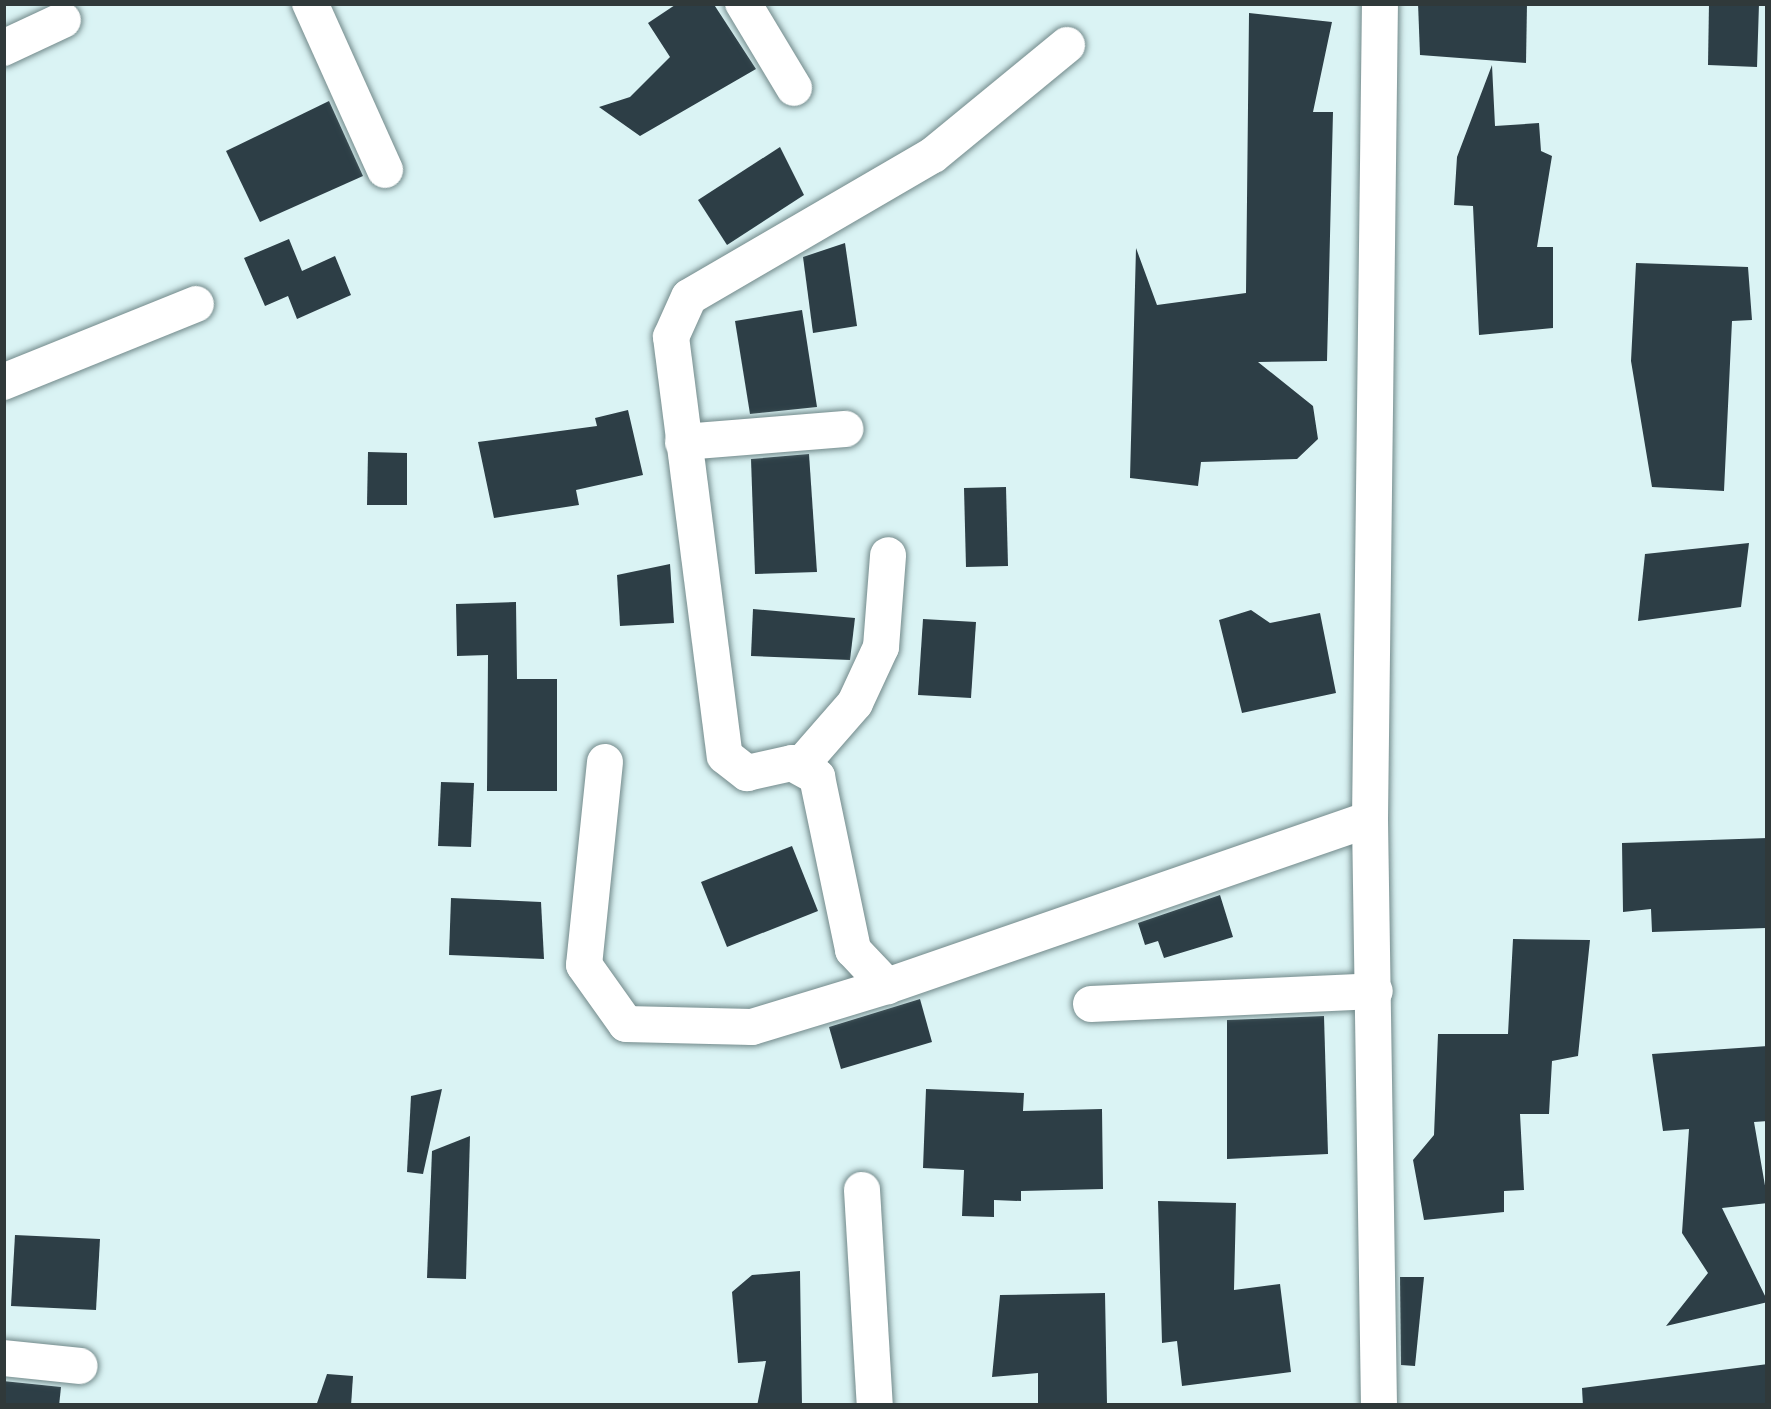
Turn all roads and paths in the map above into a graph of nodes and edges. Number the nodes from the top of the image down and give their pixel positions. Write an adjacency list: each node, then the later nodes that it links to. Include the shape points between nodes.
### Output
1 (310, 3): 8 (street)
2 (742, 3): 7 (street)
3 (1380, 3): 16 (street)
4 (63, 20): 6 (street)
5 (1067, 45): 12 (street, via 933,155 689,297 671,338)
6 (3, 48)
7 (794, 88)
8 (385, 170)
9 (196, 304): 10 (street)
10 (3, 382)
11 (845, 429): 12 (street)
12 (683, 442): 15 (street, via 724,756 747,772)
13 (888, 555): 15 (street, via 881,647 855,703)
14 (605, 762): 17 (street, via 584,965 626,1024 752,1027)
15 (801, 764): 17 (street, via 823,796 853,950)
16 (1370, 819): 17 (street); 18 (street)
17 (886, 986)
18 (1375, 991): 19 (street); 24 (street)
19 (1091, 1004)
20 (862, 1190): 23 (street)
21 (3, 1358): 22 (street)
22 (80, 1366)
23 (875, 1406)
24 (1378, 1406)

